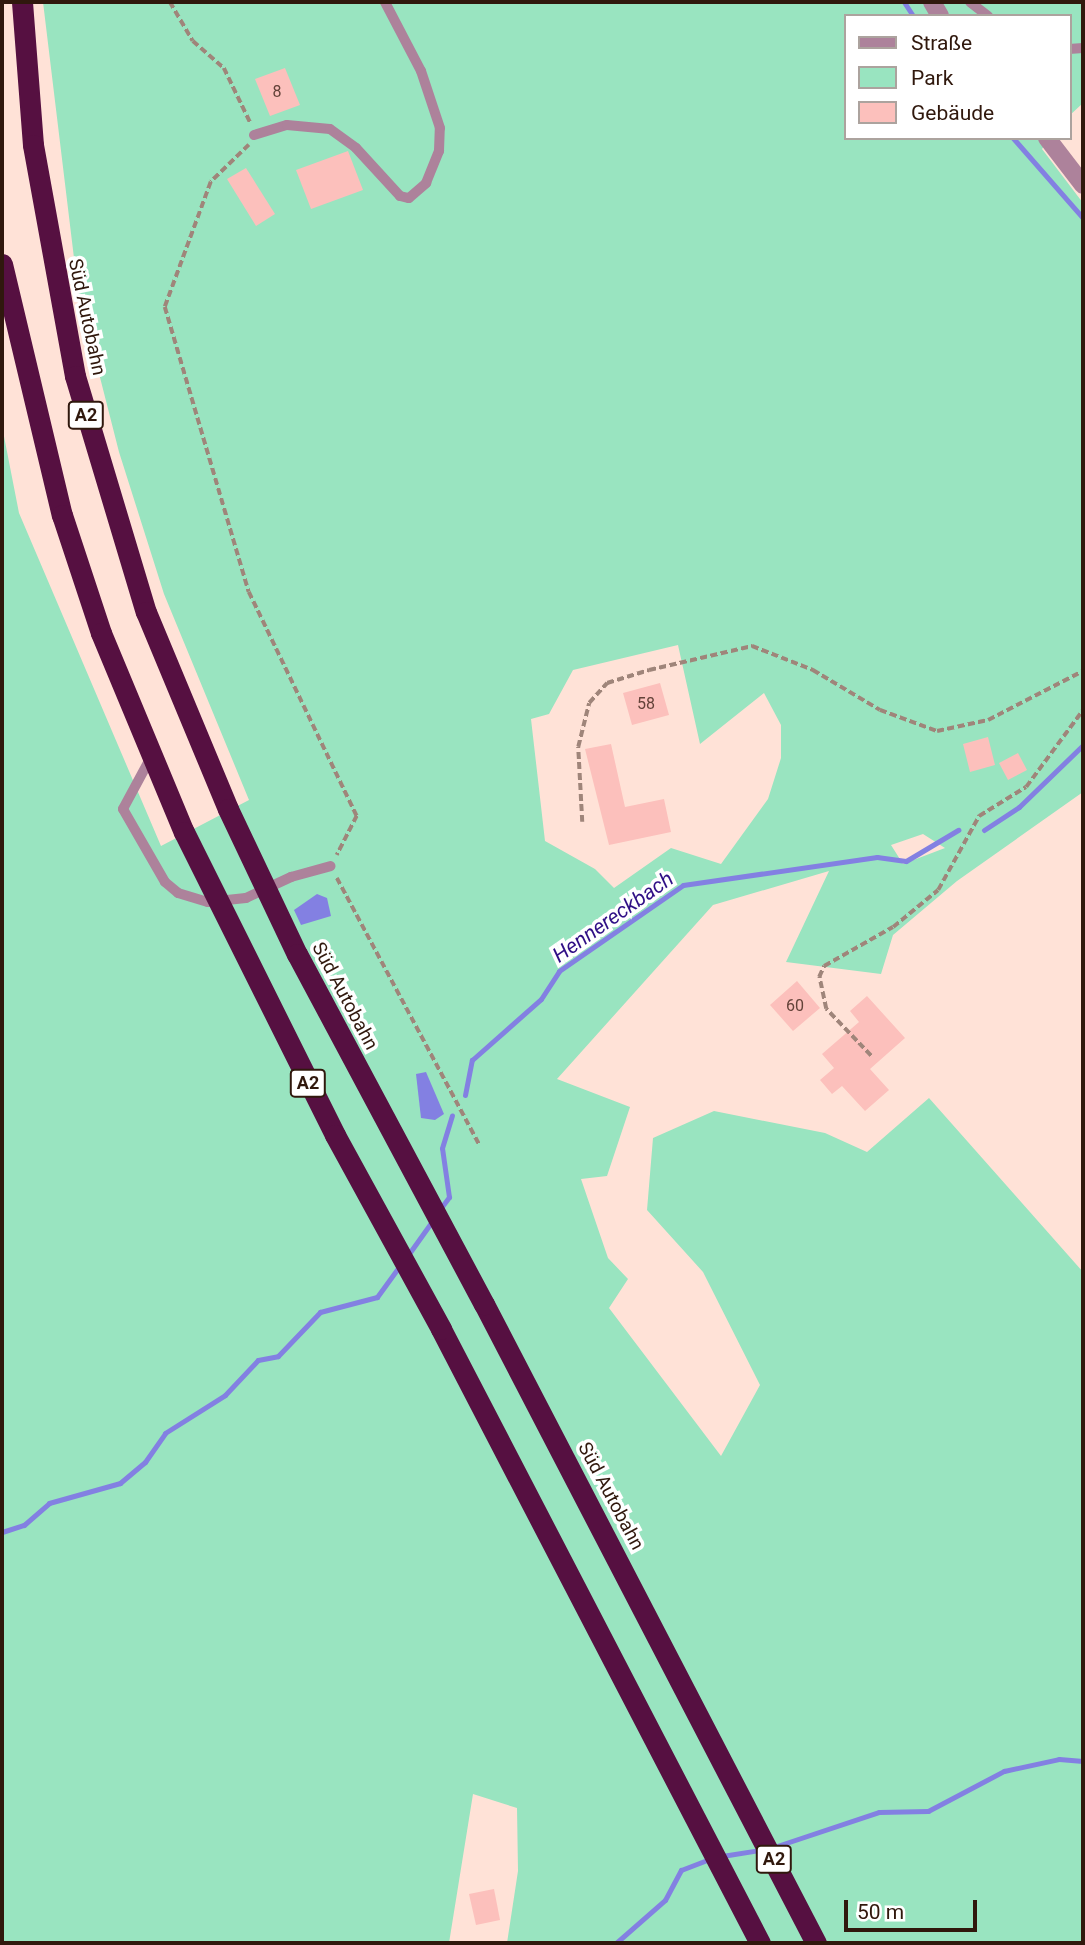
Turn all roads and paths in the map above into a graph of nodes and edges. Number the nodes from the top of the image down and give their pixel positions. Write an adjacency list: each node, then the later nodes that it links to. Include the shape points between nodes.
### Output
1 (22, 2): 18 (highway, Süd Autobahn / A2, bridge, via 33,145 75,376 146,612 228,810 297,954 732,1775)
2 (170, 2): 6 (path, via 193,41 224,68 245,104)
3 (385, 2): 6 (lane, via 421,71 440,128 439,151 426,183 409,198 400,196 356,148 330,129 288,125)
4 (971, 2): 5 (lane)
5 (986, 14)
6 (254, 135): 14 (path, via 211,182 165,307 249,592 357,816)
7 (1049, 140): 8 (street)
8 (1083, 185)
9 (2, 264): 12 (highway, A2, via 62,515 101,634)
10 (1083, 671): 13 (path, via 988,720 937,731 880,710 813,670 752,646 649,670 607,683 589,703 578,747)
11 (1083, 710): 15 (path, via 1026,787 979,816 938,890 893,927 824,966 819,977 826,1010)
12 (151, 757): 14 (lane, via 123,809 165,882 178,893 208,902 246,898 291,877); 17 (highway, A2, bridge, via 335,1135 688,1798)
13 (582, 822)
14 (331, 866): 16 (path)
15 (871, 1056)
16 (479, 1144)
17 (760, 1943)
18 (816, 1943)

